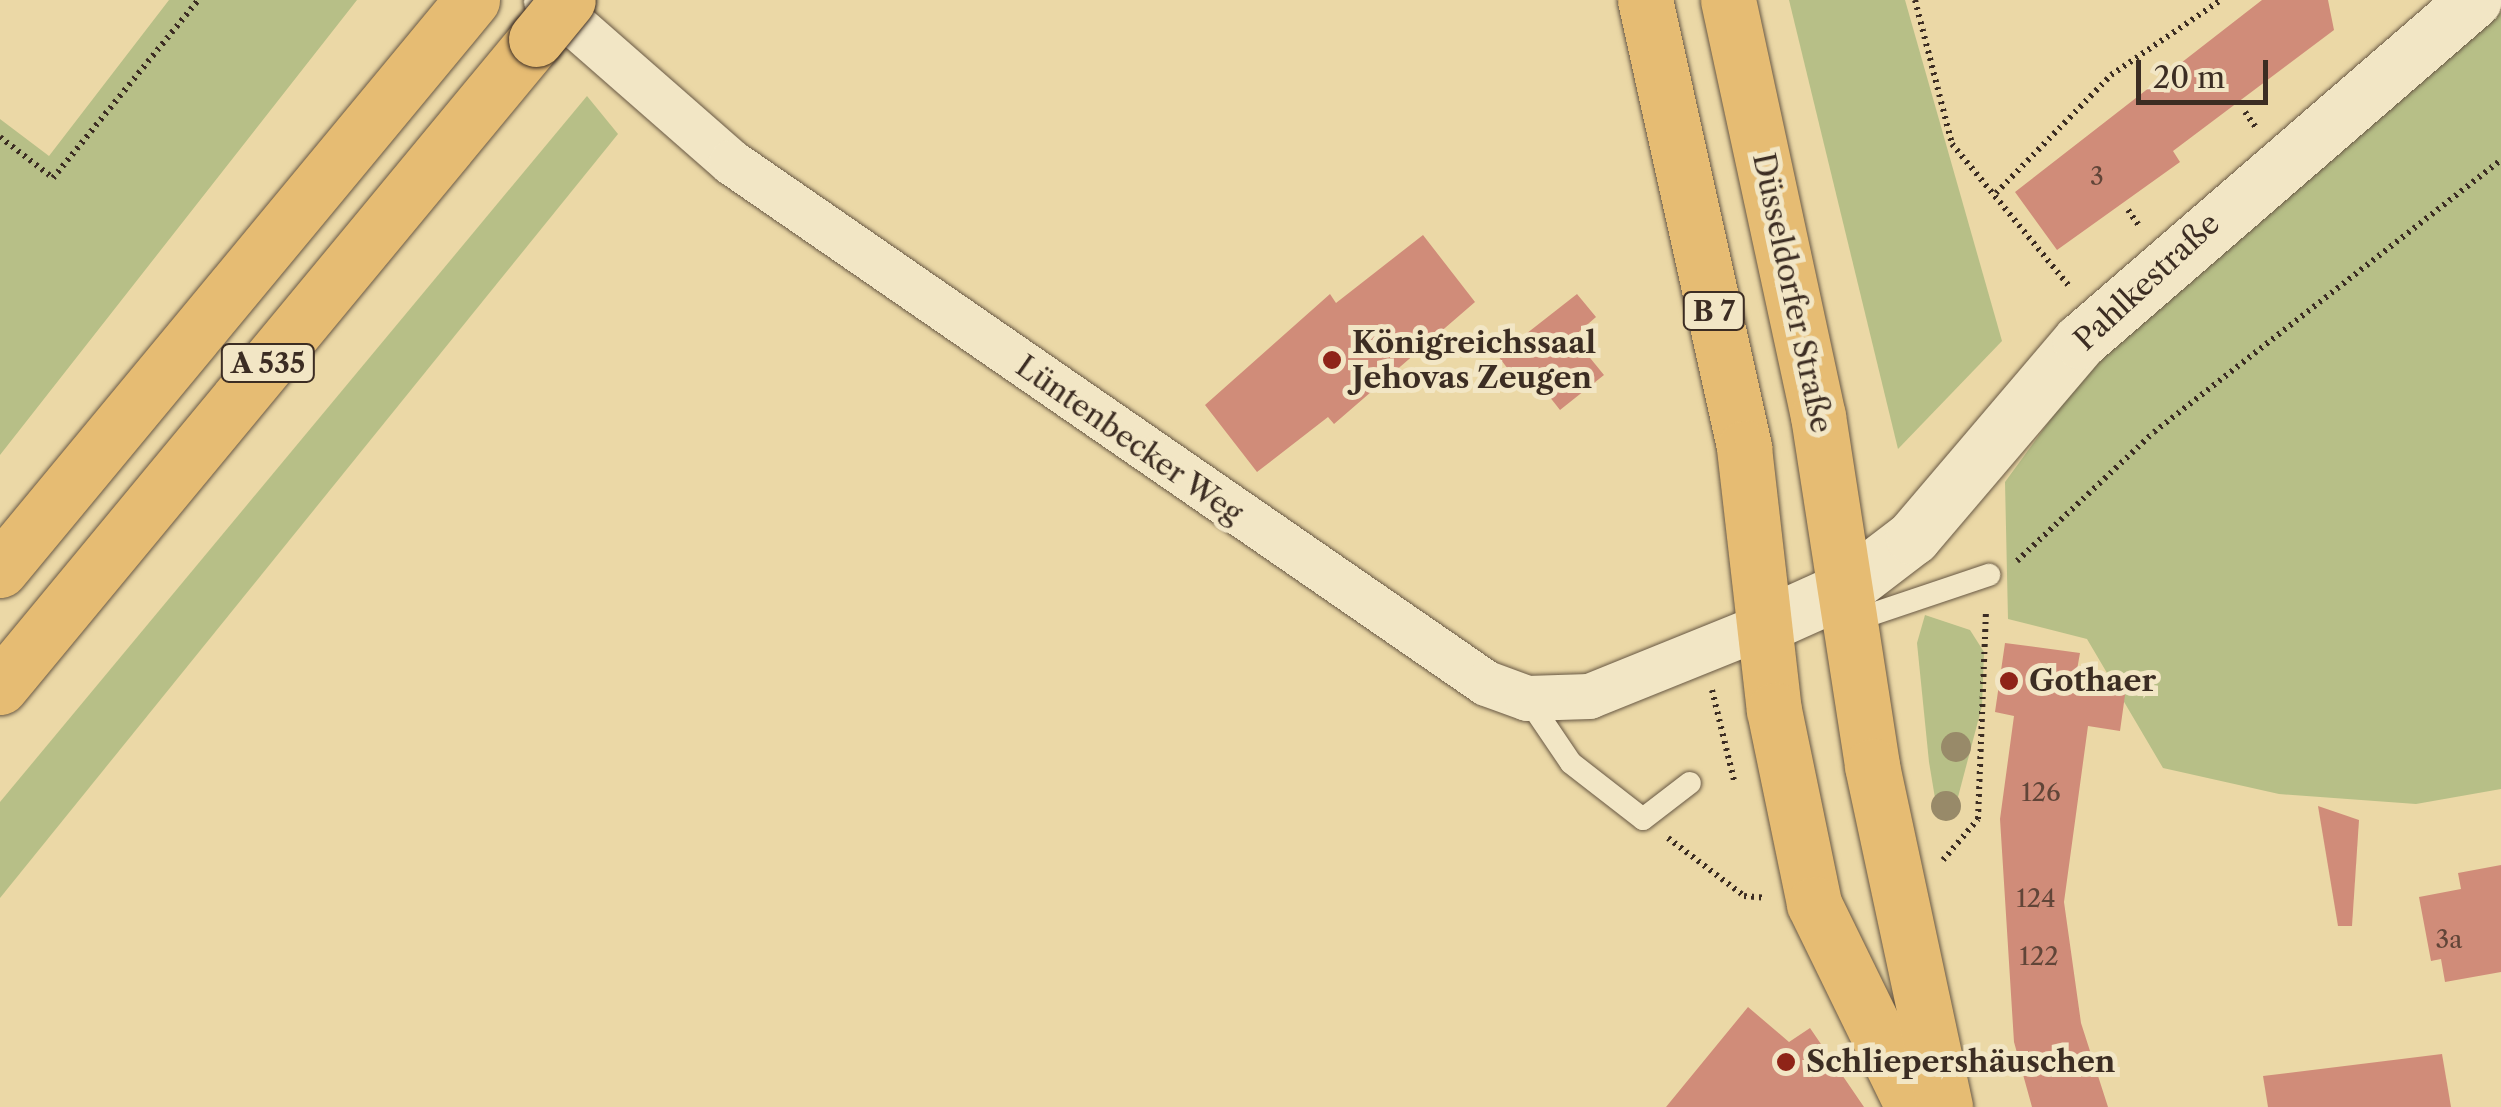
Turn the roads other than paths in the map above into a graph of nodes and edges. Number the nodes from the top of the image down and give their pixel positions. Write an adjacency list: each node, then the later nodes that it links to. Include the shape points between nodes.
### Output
1 (472, 0): 6 (main road, A 535)
2 (1645, 0): 9 (main road, B 7, via 1738,418)
3 (1728, 0): 8 (main road, Düsseldorfer Straße / B 7)
4 (2443, 9): 8 (street, Pahlkestraße, via 2098,325 1968,481)
5 (550, 13): 10 (main road, A 535); 11 (street, Lüntenbecker Weg, via 731,162 1443,659)
6 (0, 570)
7 (1989, 575): 8 (lane)
8 (1847, 605): 9 (street); 14 (main road, Düsseldorfer Straße / B 7, via 1900,911)
9 (1768, 624): 11 (street, Lüntenbecker Weg, via 1589,696); 13 (main road, B 7, via 1788,901)
10 (0, 687)
11 (1527, 698): 12 (lane, via 1571,763 1643,819)
12 (1690, 783)
13 (1912, 1107)
14 (1945, 1107)

